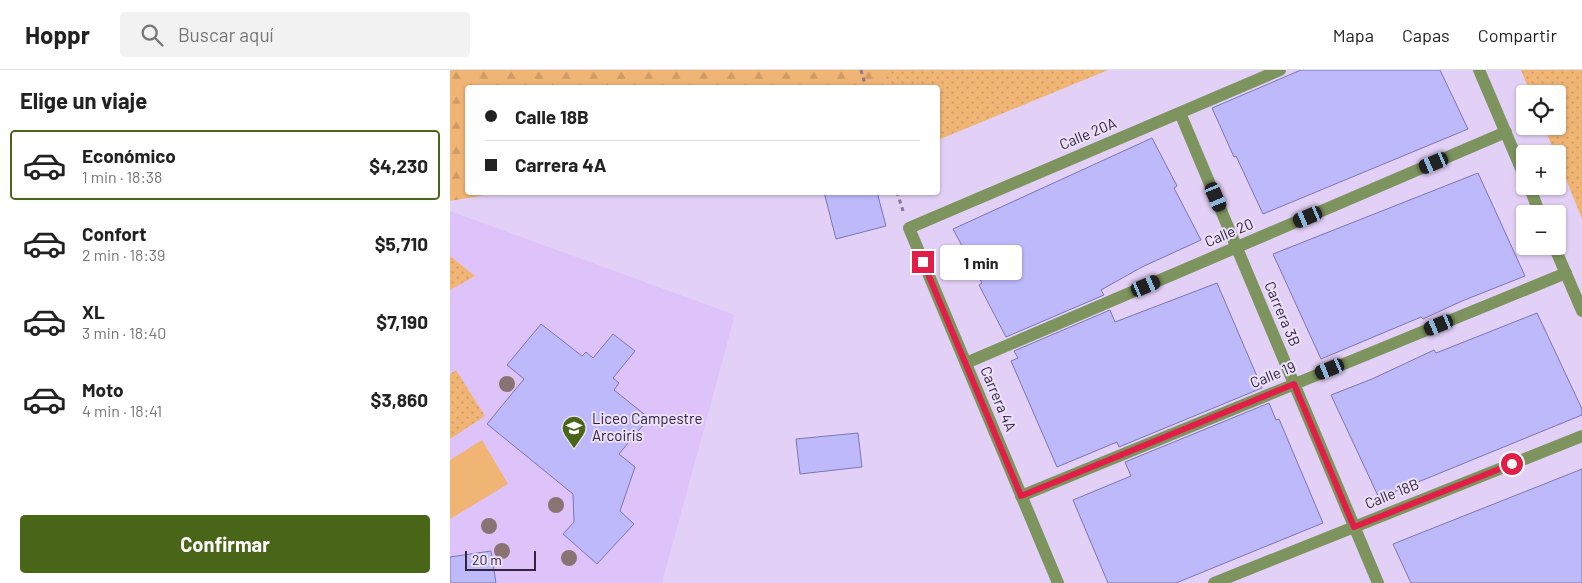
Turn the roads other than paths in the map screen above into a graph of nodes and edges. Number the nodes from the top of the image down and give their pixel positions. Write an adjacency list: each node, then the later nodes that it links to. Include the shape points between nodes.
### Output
1 (1280, 70): 3 (street, Calle 20A)
2 (1479, 70): 4 (street)
3 (1180, 113): 6 (street, Calle 20A); 7 (street, Carrera 3B)
4 (1506, 132): 5 (street); 7 (street, Calle 20)
5 (1516, 156)
6 (909, 228): 11 (street, Carrera 4A)
7 (1237, 248): 11 (street, Calle 20); 12 (street, Carrera 3B)
8 (1558, 255): 9 (street)
9 (1566, 273): 10 (street); 12 (street, Calle 19)
10 (1582, 311)
11 (966, 363): 14 (street, Carrera 4A)
12 (1294, 384): 14 (street, Calle 19); 15 (street, Carrera 3B)
13 (1582, 436): 15 (street, Calle 18B)
14 (1021, 496): 16 (street, Carrera 4A)
15 (1354, 527): 17 (street, Calle 18B); 18 (street, Carrera 3B)
16 (1058, 583)
17 (1214, 583)
18 (1378, 583)

